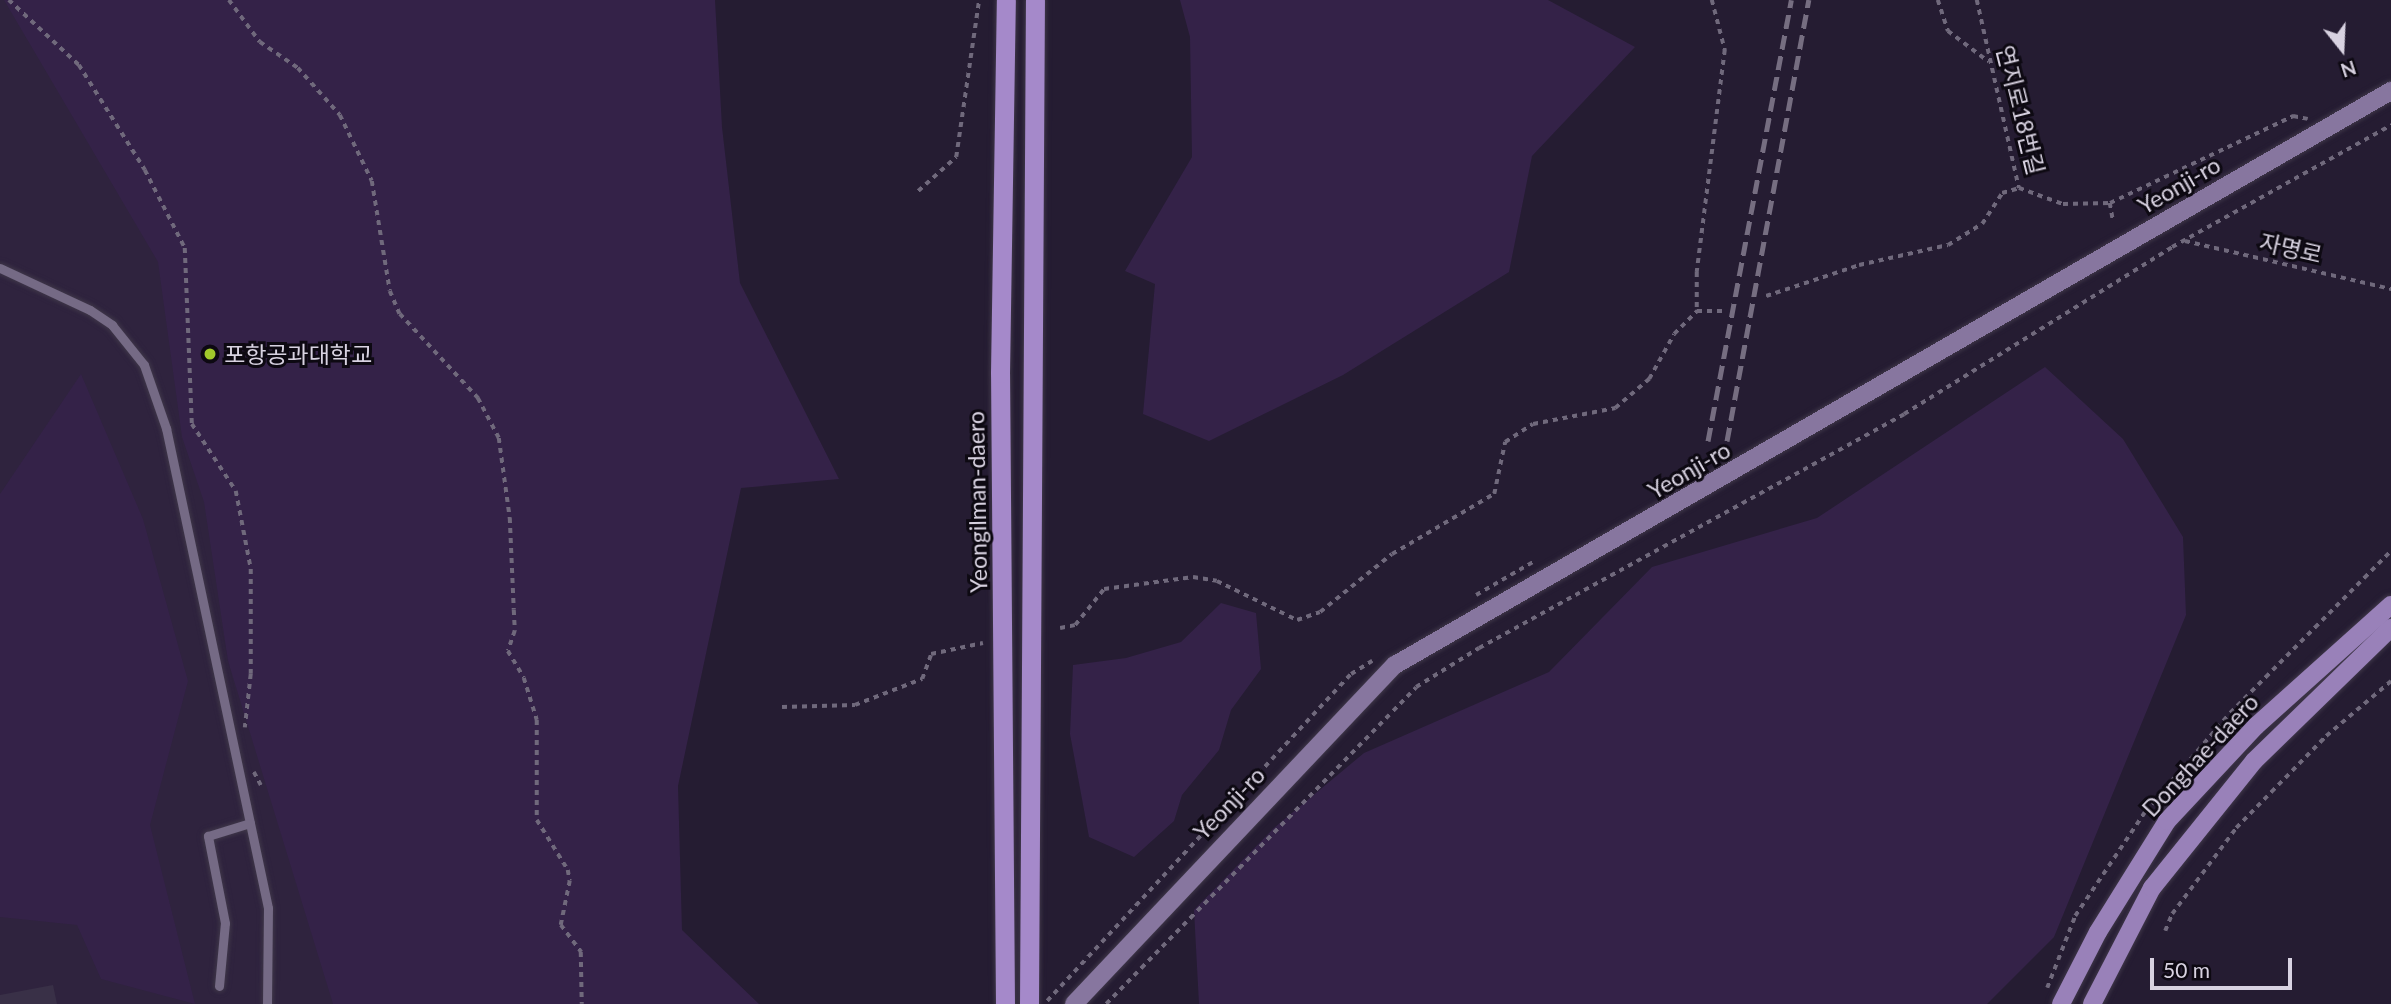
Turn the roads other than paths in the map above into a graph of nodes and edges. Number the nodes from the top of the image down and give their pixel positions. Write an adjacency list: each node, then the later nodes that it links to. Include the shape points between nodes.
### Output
1 (1006, 0): 10 (highway, Yeongilman-daero, via 1000,373)
2 (1035, 0): 11 (highway)
3 (2391, 91): 12 (main road, Yeonji-ro, via 1523,595 1395,664)
4 (0, 268): 7 (lane, via 90,310 112,325 144,365 166,428)
5 (2391, 605): 13 (main road, Donghae-daero, via 2256,726 2167,821 2098,932)
6 (2391, 628): 14 (main road, via 2254,761 2152,888)
7 (250, 823): 8 (lane, via 208,836 225,923); 9 (lane, via 268,908)
8 (219, 986)
9 (267, 1004)
10 (1005, 1004)
11 (1029, 1004)
12 (1074, 1004)
13 (2061, 1004)
14 (2092, 1004)

